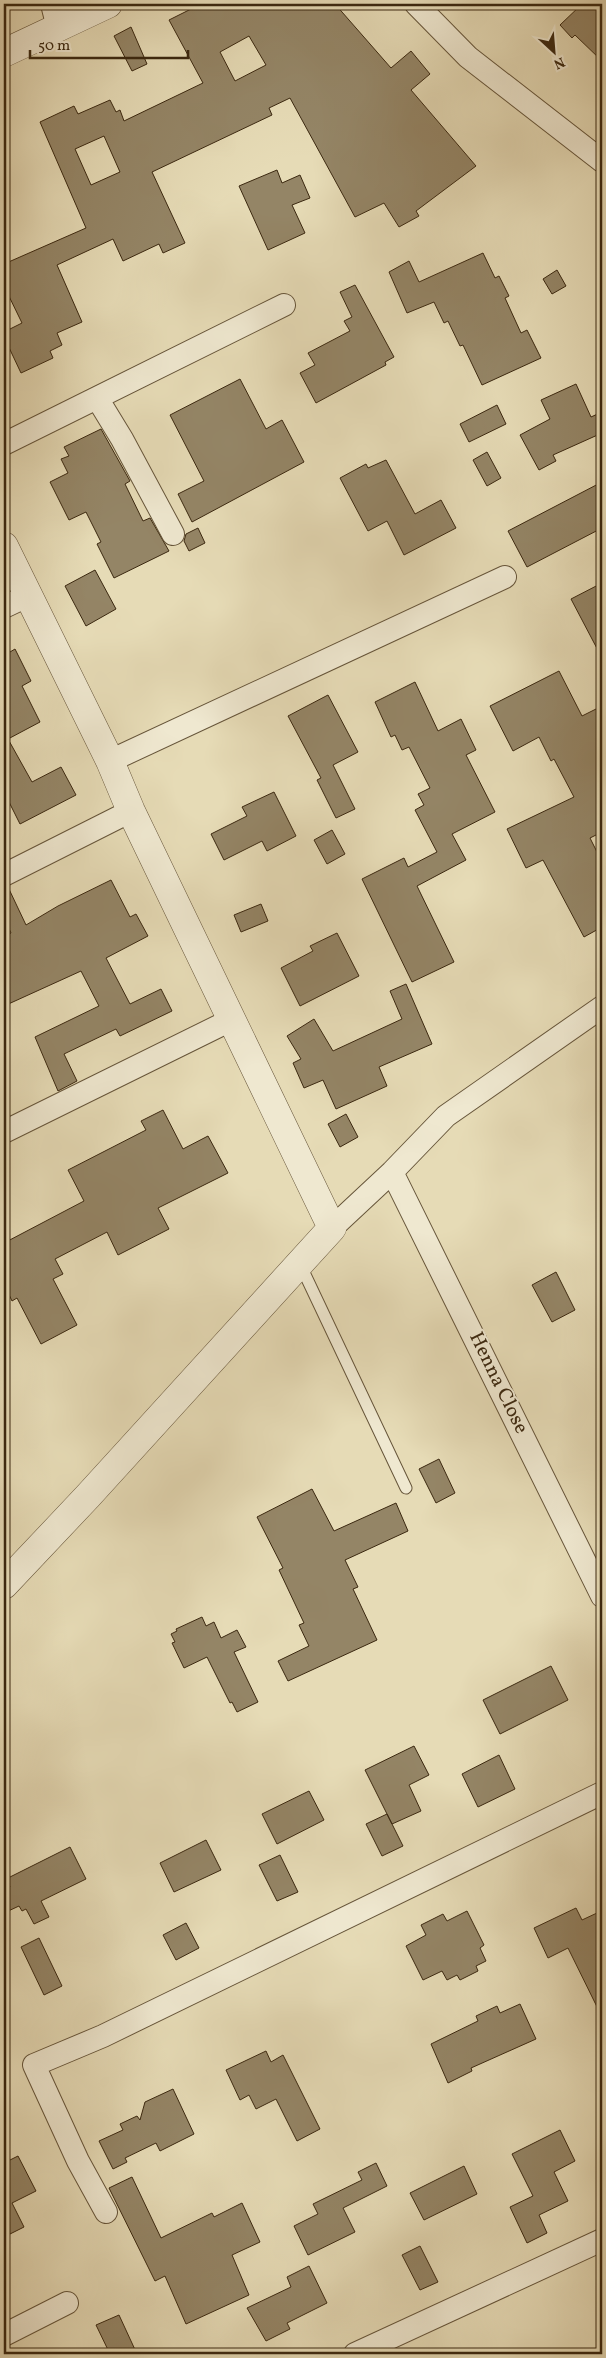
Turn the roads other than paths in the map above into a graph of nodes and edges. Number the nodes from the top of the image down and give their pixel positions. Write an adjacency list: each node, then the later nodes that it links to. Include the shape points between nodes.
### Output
1 (108, 4): 3 (street)
2 (416, 4): 5 (street, via 468,57)
3 (55, 16): 4 (street)
4 (4, 53)
5 (602, 161)
6 (284, 305): 7 (street)
7 (97, 398): 8 (street); 9 (street)
8 (4, 444)
9 (172, 534)
10 (4, 546): 12 (street)
11 (505, 576): 13 (street)
12 (15, 602): 13 (street)
13 (110, 760): 14 (street)
14 (131, 811): 15 (street); 17 (street)
15 (4, 875)
16 (602, 1006): 19 (street, via 446,1116)
17 (232, 1020): 18 (street); 20 (street)
18 (4, 1132)
19 (392, 1172): 20 (street); 24 (street, Henna Close)
20 (332, 1228): 21 (street)
21 (300, 1264): 22 (lane); 23 (street)
22 (406, 1488)
23 (4, 1584)
24 (602, 1596)
25 (602, 1793): 26 (street, via 103,2036 34,2065 78,2161)
26 (106, 2212)
27 (602, 2240): 30 (street)
28 (67, 2303): 29 (street)
29 (4, 2336)
30 (355, 2354)

